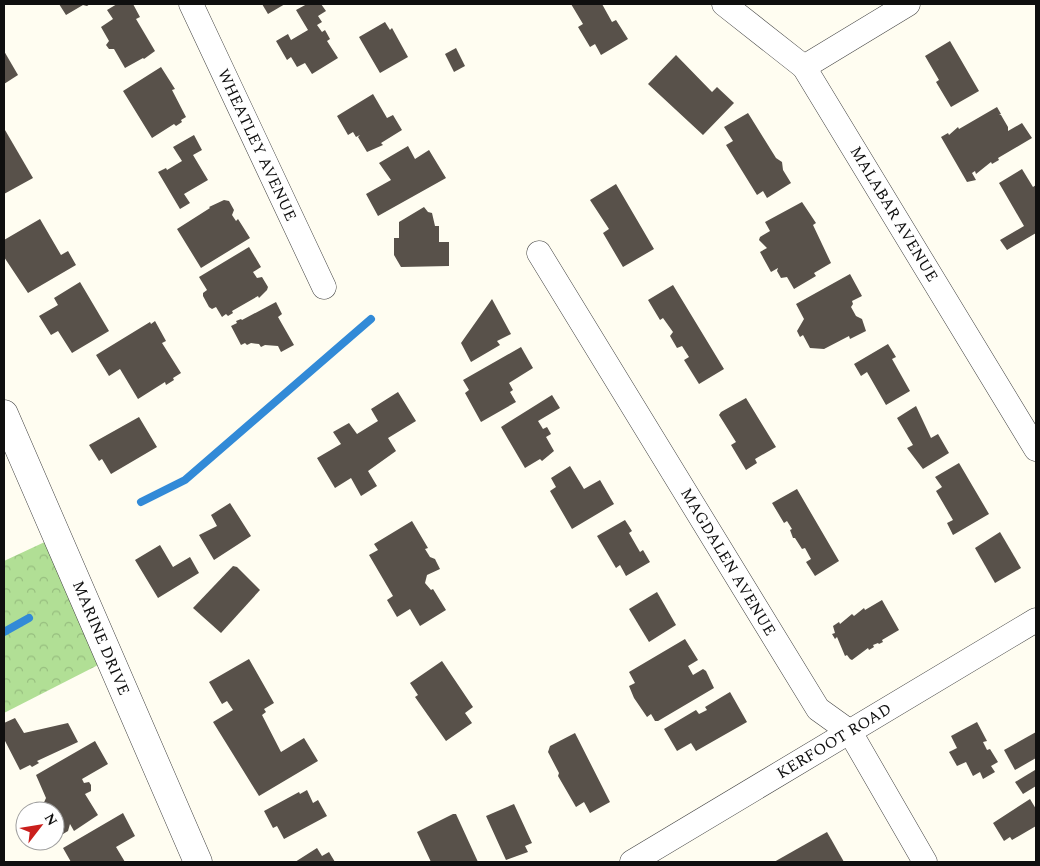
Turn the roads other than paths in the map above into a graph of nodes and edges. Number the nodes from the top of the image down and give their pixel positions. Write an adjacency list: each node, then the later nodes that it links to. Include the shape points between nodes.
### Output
1 (191, 4): 6 (street, WHEATLEY AVENUE)
2 (724, 4): 4 (street, MALABAR AVENUE)
3 (908, 4): 4 (street)
4 (804, 67): 8 (street, MALABAR AVENUE)
5 (539, 253): 10 (street, MAGDALEN AVENUE, via 818,709)
6 (324, 287)
7 (4, 414): 11 (street, MARINE DRIVE)
8 (1036, 449)
9 (1036, 620): 10 (street, KERFOOT ROAD)
10 (850, 732): 12 (street, KERFOOT ROAD); 13 (street, MAGDALEN AVENUE)
11 (198, 862)
12 (632, 862)
13 (925, 862)

